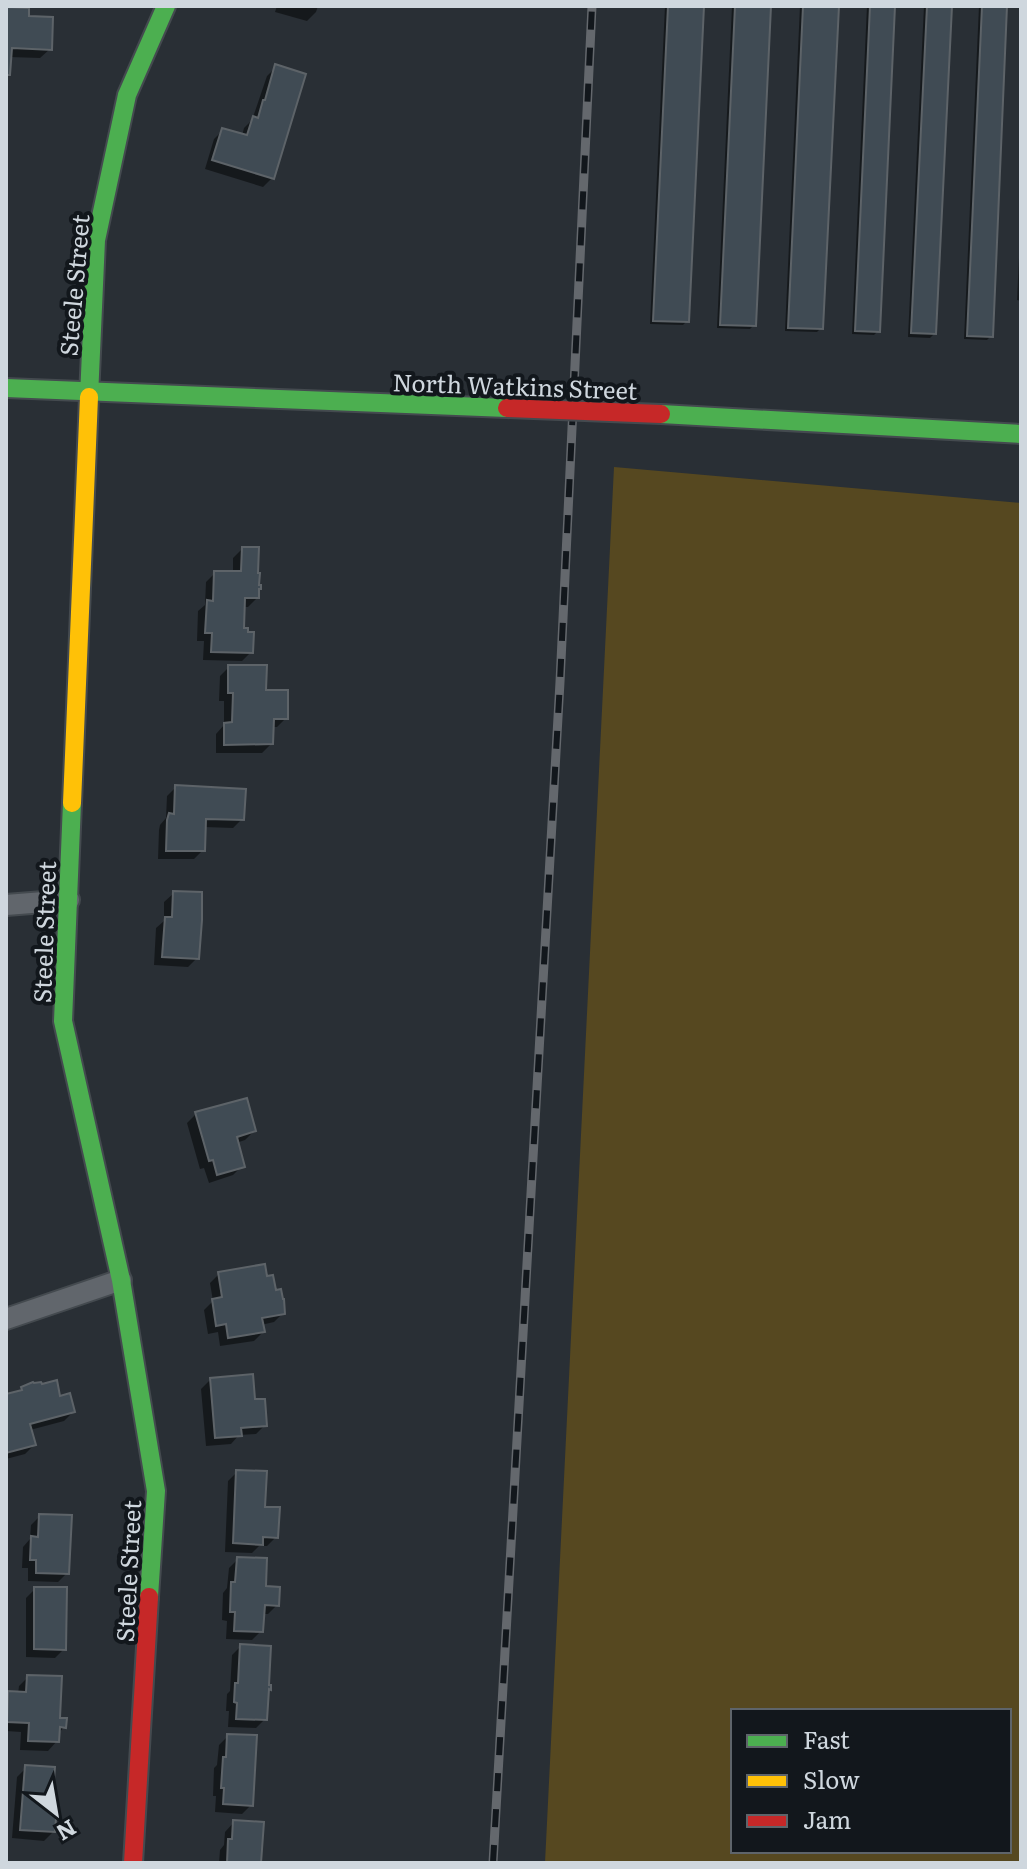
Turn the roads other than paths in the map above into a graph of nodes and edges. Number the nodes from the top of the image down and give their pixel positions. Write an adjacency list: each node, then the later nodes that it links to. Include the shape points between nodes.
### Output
1 (166, 6): 3 (street, Steele Street, via 127,95 96,240)
2 (6, 388): 3 (street, North Watkins Street)
3 (89, 392): 4 (street, North Watkins Street, bridge); 5 (street, Steele Street)
4 (1021, 434)
5 (69, 900): 6 (street); 7 (street, Steele Street, via 63,1021)
6 (6, 905)
7 (121, 1280): 8 (street); 9 (street, Steele Street, via 156,1491)
8 (6, 1319)
9 (133, 1863)

